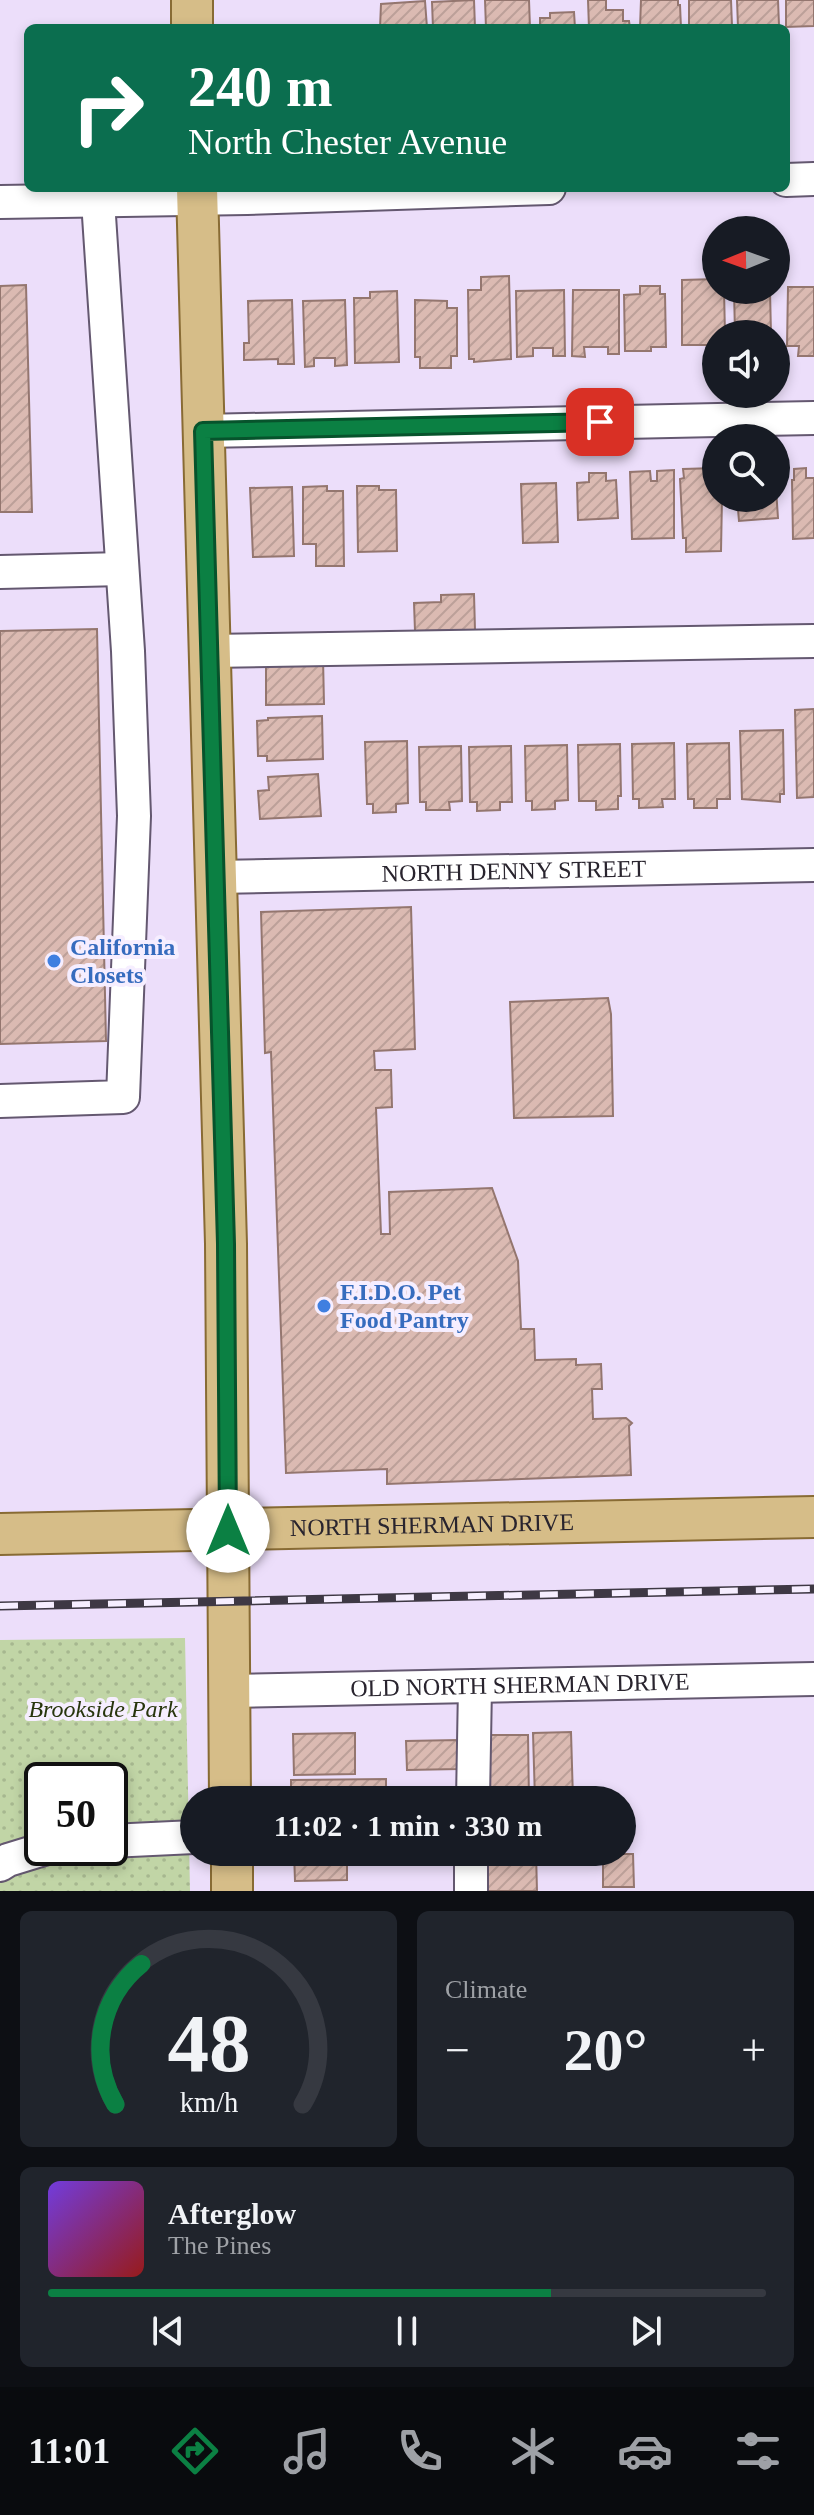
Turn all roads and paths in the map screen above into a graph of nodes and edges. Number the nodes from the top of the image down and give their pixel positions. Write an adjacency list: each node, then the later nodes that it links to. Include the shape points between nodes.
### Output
1 (192, 0): 2 (main road)
2 (192, 24)
3 (814, 179): 4 (street)
4 (790, 180)
5 (428, 192): 6 (street, via 247,198)
6 (197, 193): 7 (street); 10 (main road)
7 (98, 201): 8 (street); 11 (street)
8 (0, 202)
9 (814, 418): 10 (street)
10 (203, 431): 14 (main road)
11 (122, 569): 12 (street); 17 (street, via 134,816 123,1097)
12 (0, 572)
13 (814, 641): 14 (street)
14 (210, 651): 16 (main road)
15 (814, 865): 16 (street, NORTH DENNY STREET)
16 (216, 877): 19 (main road)
17 (0, 1101)
18 (814, 1517): 19 (main road, NORTH SHERMAN DRIVE)
19 (228, 1531): 20 (main road, NORTH SHERMAN DRIVE); 23 (main road)
20 (0, 1534)
21 (814, 1679): 22 (street, OLD NORTH SHERMAN DRIVE)
22 (475, 1686): 23 (street, OLD NORTH SHERMAN DRIVE); 25 (street)
23 (228, 1691): 24 (main road)
24 (230, 1786)
25 (473, 1786)
26 (180, 1838): 27 (street)
27 (128, 1840)
28 (24, 1855): 29 (street)
29 (0, 1865)
30 (232, 1866): 32 (main road)
31 (471, 1866): 33 (street)
32 (232, 1891)
33 (471, 1891)

